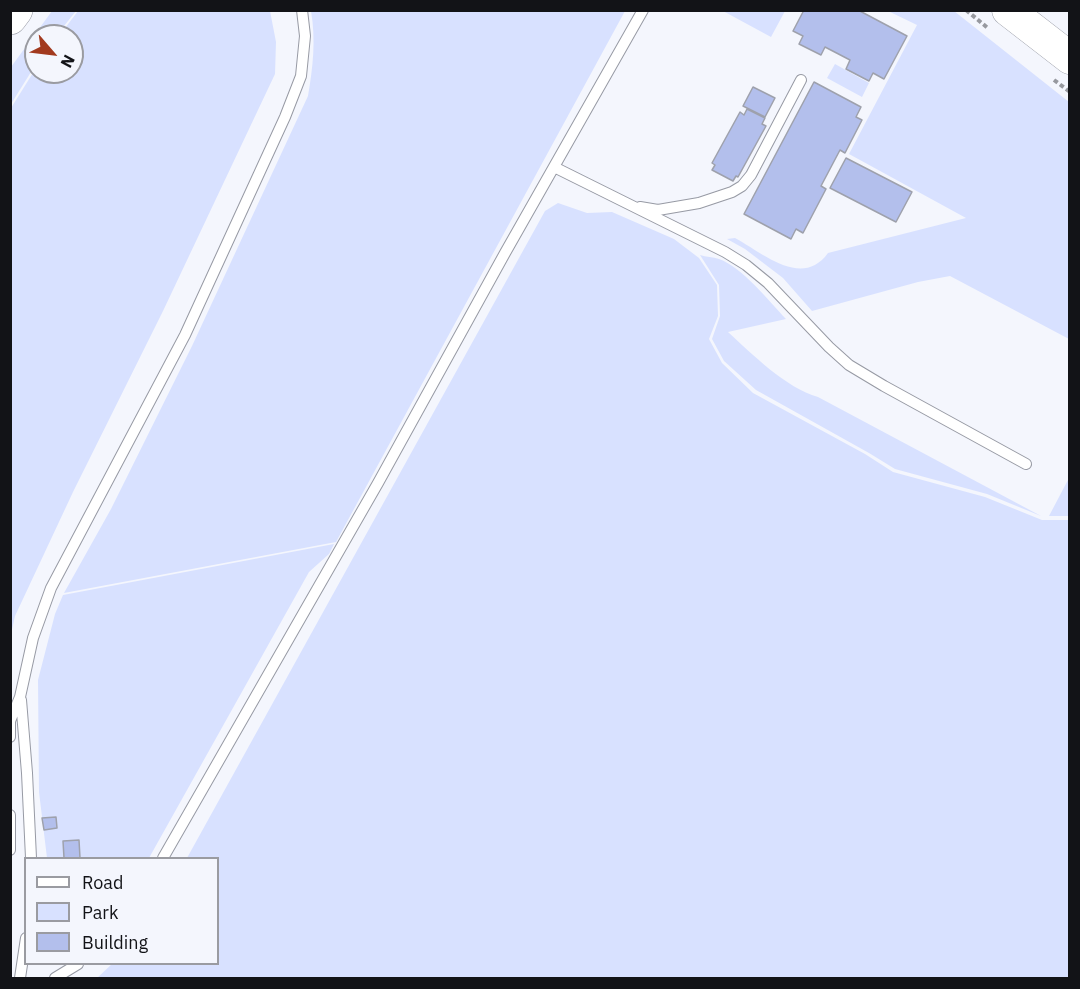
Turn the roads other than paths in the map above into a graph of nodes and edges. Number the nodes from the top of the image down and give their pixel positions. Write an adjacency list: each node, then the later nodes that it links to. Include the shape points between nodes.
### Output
1 (16, 10): 5 (highway)
2 (302, 10): 11 (lane, via 305,36 301,76 285,117 185,335 51,588 33,638)
3 (643, 10): 8 (lane)
4 (1008, 10): 6 (street)
5 (10, 18)
6 (1070, 58)
7 (801, 80): 9 (lane, via 742,186 699,203 658,210)
8 (554, 167): 9 (lane); 17 (lane)
9 (627, 204): 10 (lane, via 746,265 849,365)
10 (1026, 464)
11 (20, 696): 12 (lane); 16 (lane)
12 (10, 722): 13 (lane)
13 (10, 737)
14 (10, 815): 15 (lane)
15 (10, 850)
16 (31, 857)
17 (164, 857)
18 (24, 951): 20 (lane)
19 (75, 965): 21 (lane)
20 (20, 978)
21 (55, 978)

